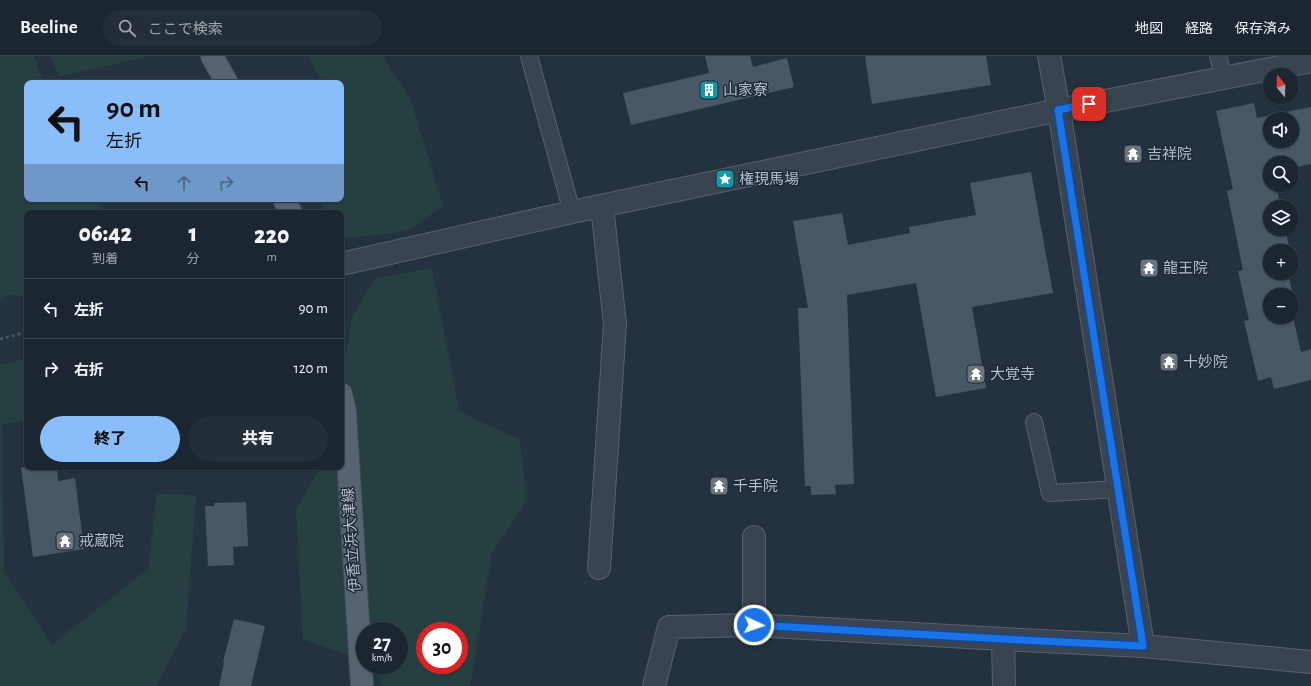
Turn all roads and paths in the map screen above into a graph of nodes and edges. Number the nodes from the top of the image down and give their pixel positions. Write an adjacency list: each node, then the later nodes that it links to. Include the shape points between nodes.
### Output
1 (212, 56): 7 (main road)
2 (529, 56): 10 (lane)
3 (1049, 56): 8 (street)
4 (1218, 56): 6 (lane)
5 (1311, 61): 6 (street)
6 (1224, 78): 8 (street)
7 (225, 80)
8 (1058, 110): 9 (street); 16 (street)
9 (602, 206): 10 (street); 18 (street, via 615,324)
10 (572, 212): 11 (street)
11 (344, 263)
12 (24, 333): 13 (path)
13 (0, 339)
14 (344, 412): 23 (main road, 伊香立浜大津線)
15 (1034, 422): 16 (lane, via 1050,493)
16 (1118, 489): 21 (street)
17 (754, 537): 19 (street)
18 (599, 568)
19 (754, 625): 20 (street); 24 (street, via 669,626)
20 (1003, 639): 21 (street); 25 (street)
21 (1143, 646): 22 (street)
22 (1311, 662)
23 (362, 686)
24 (654, 686)
25 (1004, 686)

